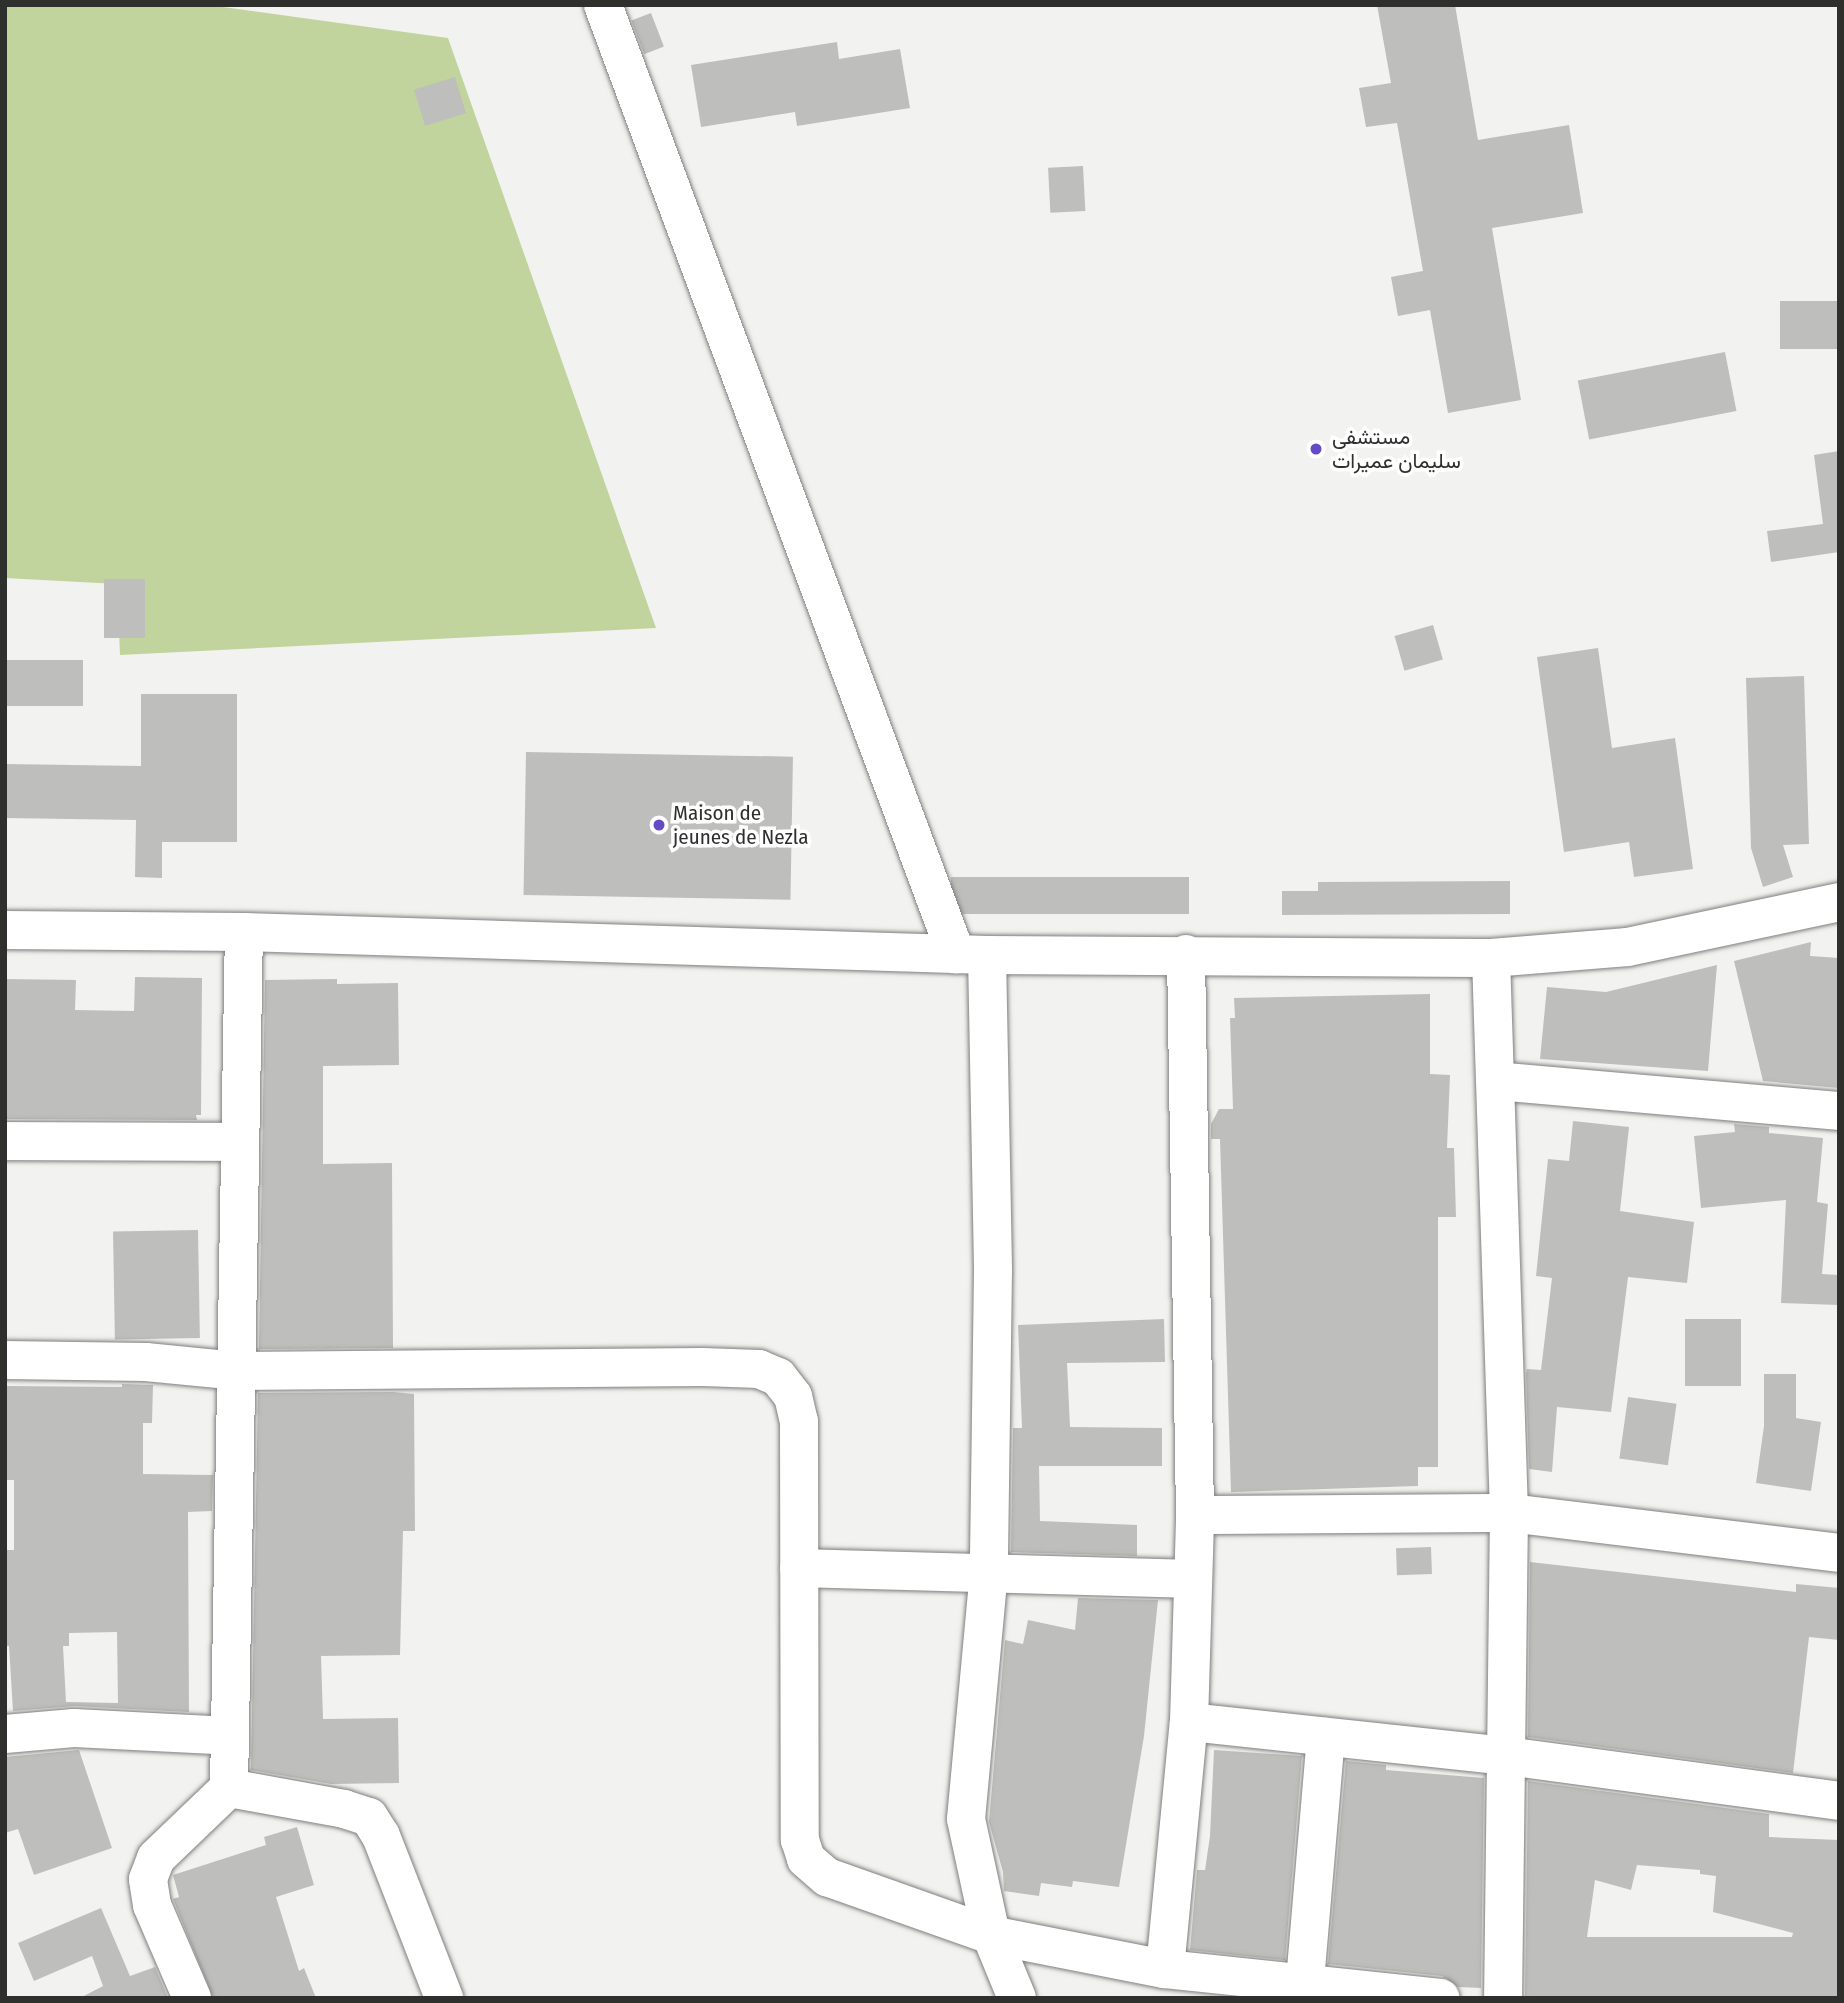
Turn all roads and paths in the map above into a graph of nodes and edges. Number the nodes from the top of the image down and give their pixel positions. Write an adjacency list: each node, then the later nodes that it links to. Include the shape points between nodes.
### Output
1 (603, 5): 6 (street)
2 (1839, 902): 7 (street, via 1628,947)
3 (5, 930): 4 (street)
4 (244, 932): 6 (street); 11 (street)
5 (1186, 954): 6 (street); 7 (street); 15 (street)
6 (971, 955): 18 (street, via 993,1271)
7 (1491, 958): 8 (street)
8 (1496, 1081): 9 (street); 14 (street)
9 (1839, 1111)
10 (5, 1141): 11 (street)
11 (238, 1142): 13 (street)
12 (5, 1360): 13 (street, via 146,1362)
13 (237, 1371): 17 (street, via 759,1369 778,1377 793,1396 799,1421); 22 (street)
14 (1509, 1513): 15 (street); 16 (street); 24 (street)
15 (1195, 1515): 19 (street)
16 (1839, 1553)
17 (799, 1569): 18 (street); 27 (street, via 800,1840 806,1860 827,1877)
18 (989, 1571): 19 (street); 27 (street, via 966,1819)
19 (1193, 1578): 20 (street)
20 (1189, 1722): 23 (street); 28 (street)
21 (5, 1734): 22 (street, via 74,1728)
22 (230, 1736): 25 (street)
23 (1326, 1737): 24 (street); 29 (street)
24 (1507, 1756): 26 (street); 34 (street)
25 (229, 1788): 30 (street, via 156,1858 149,1879 152,1905); 31 (street, via 369,1817 381,1836)
26 (1839, 1801)
27 (991, 1935): 28 (street); 32 (street)
28 (1164, 1969): 29 (street)
29 (1305, 1981): 33 (street)
30 (192, 1998)
31 (444, 1998)
32 (1017, 1998)
33 (1440, 1998)
34 (1503, 1998)

